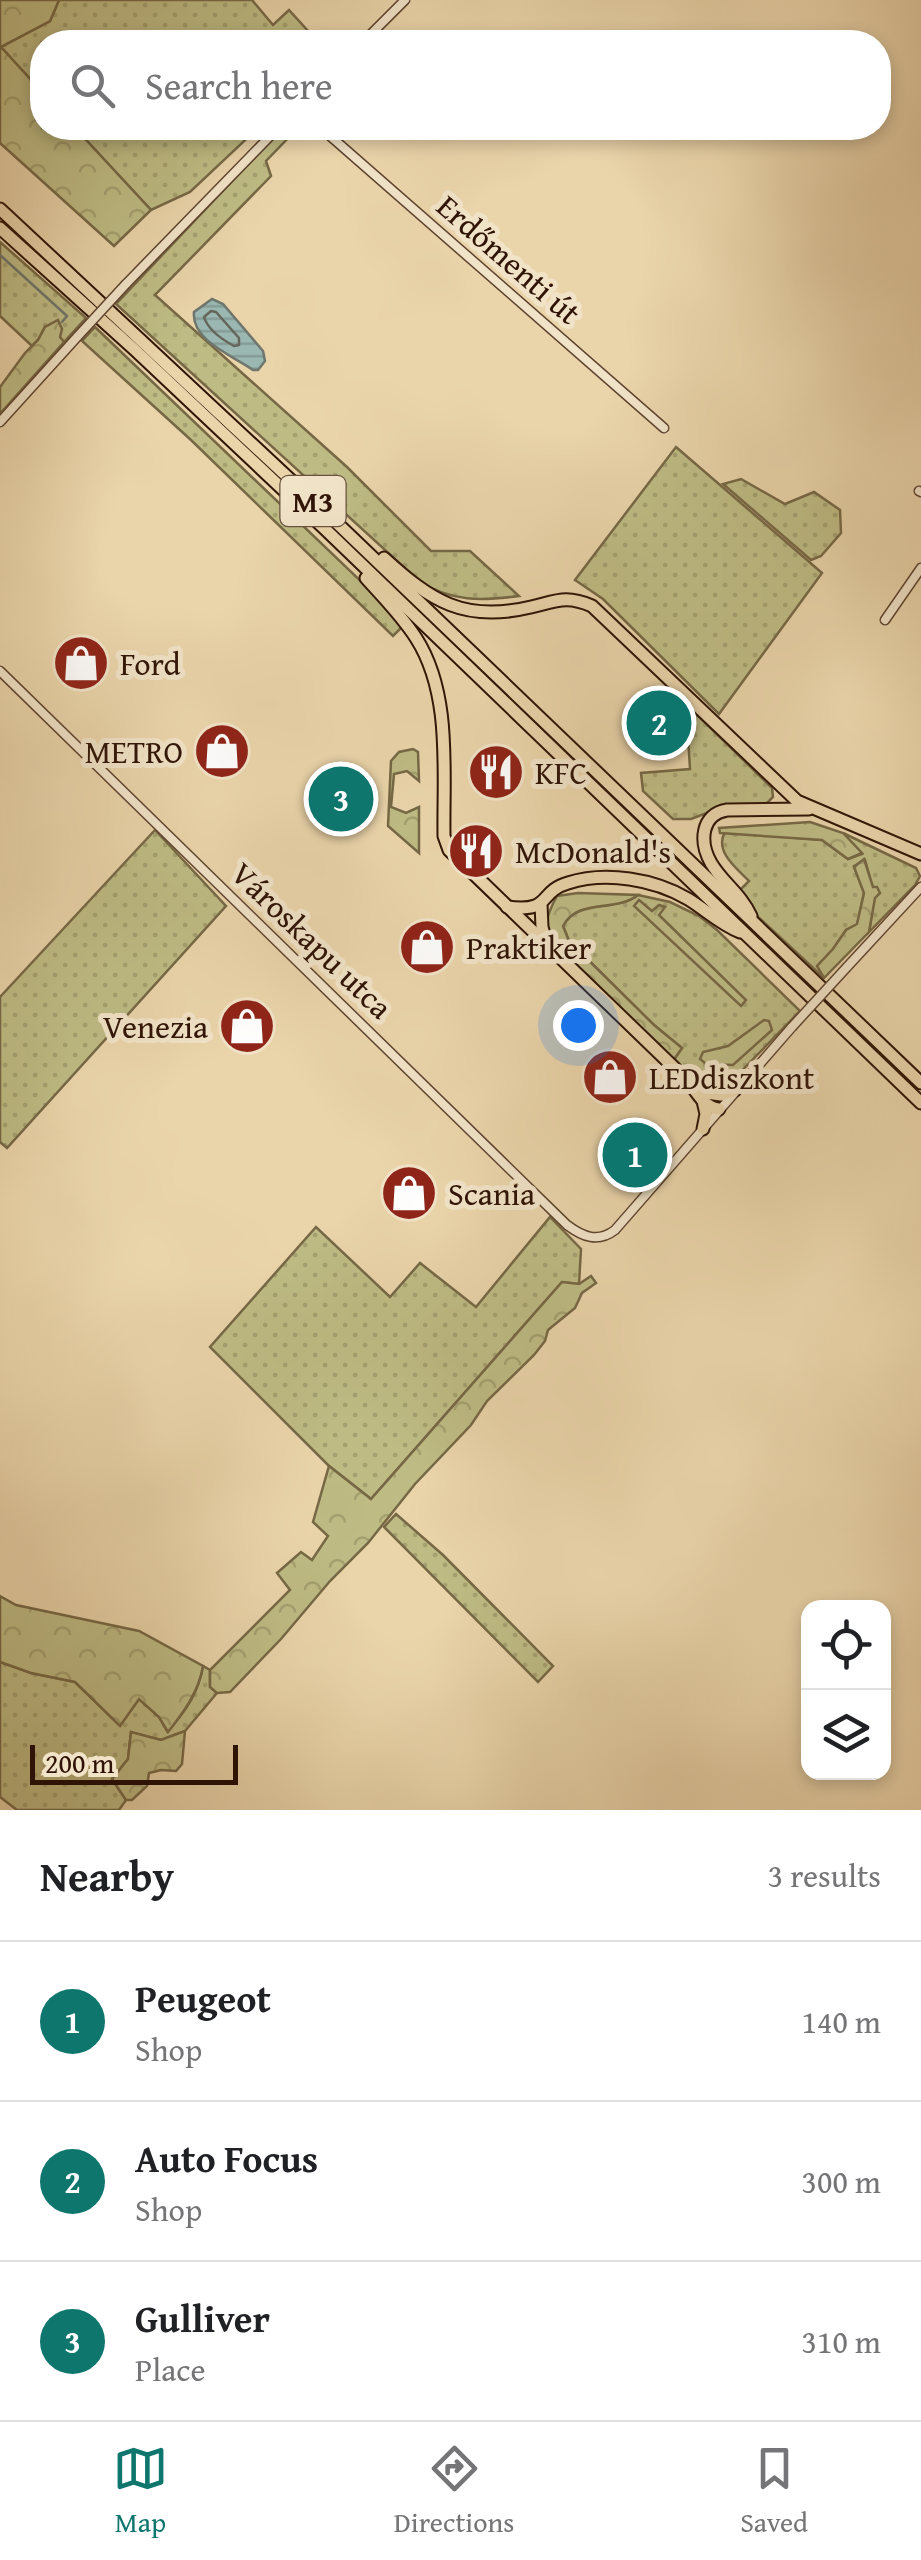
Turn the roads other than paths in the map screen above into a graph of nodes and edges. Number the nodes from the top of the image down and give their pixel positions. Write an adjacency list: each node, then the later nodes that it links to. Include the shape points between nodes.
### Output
1 (405, 0): 2 (street)
2 (376, 30)
3 (266, 140): 7 (street, bridge)
4 (336, 140): 8 (street, Erdőmenti út)
5 (0, 209): 9 (highway, M3)
6 (0, 228): 10 (highway, M3)
7 (0, 422)
8 (664, 428)
9 (340, 526): 14 (highway, via 453,607 511,611 558,599 592,606); 23 (highway, M3)
10 (324, 529): 20 (highway, via 419,643 441,706 446,847); 23 (highway, M3)
11 (921, 568): 12 (street)
12 (884, 620)
13 (0, 670): 30 (street, Városkapu utca, via 585,1237 615,1230)
14 (778, 788): 15 (highway); 16 (highway); 17 (highway)
15 (766, 808): 16 (highway); 23 (highway, via 718,811 706,825 711,864 744,902)
16 (792, 808): 17 (highway)
17 (815, 810): 18 (highway)
18 (921, 854)
19 (921, 887): 26 (street, bridge)
20 (507, 907): 21 (highway); 22 (highway)
21 (538, 908): 22 (highway); 23 (highway, via 570,882 647,882 678,893 724,926); 24 (highway)
22 (525, 924): 24 (highway)
23 (751, 930): 25 (highway, M3); 28 (highway, M3)
24 (548, 946): 27 (highway)
25 (921, 1084)
26 (735, 1090): 27 (highway); 29 (street)
27 (704, 1097): 29 (highway); 30 (highway)
28 (921, 1103)
29 (720, 1109): 30 (street)
30 (703, 1129)

